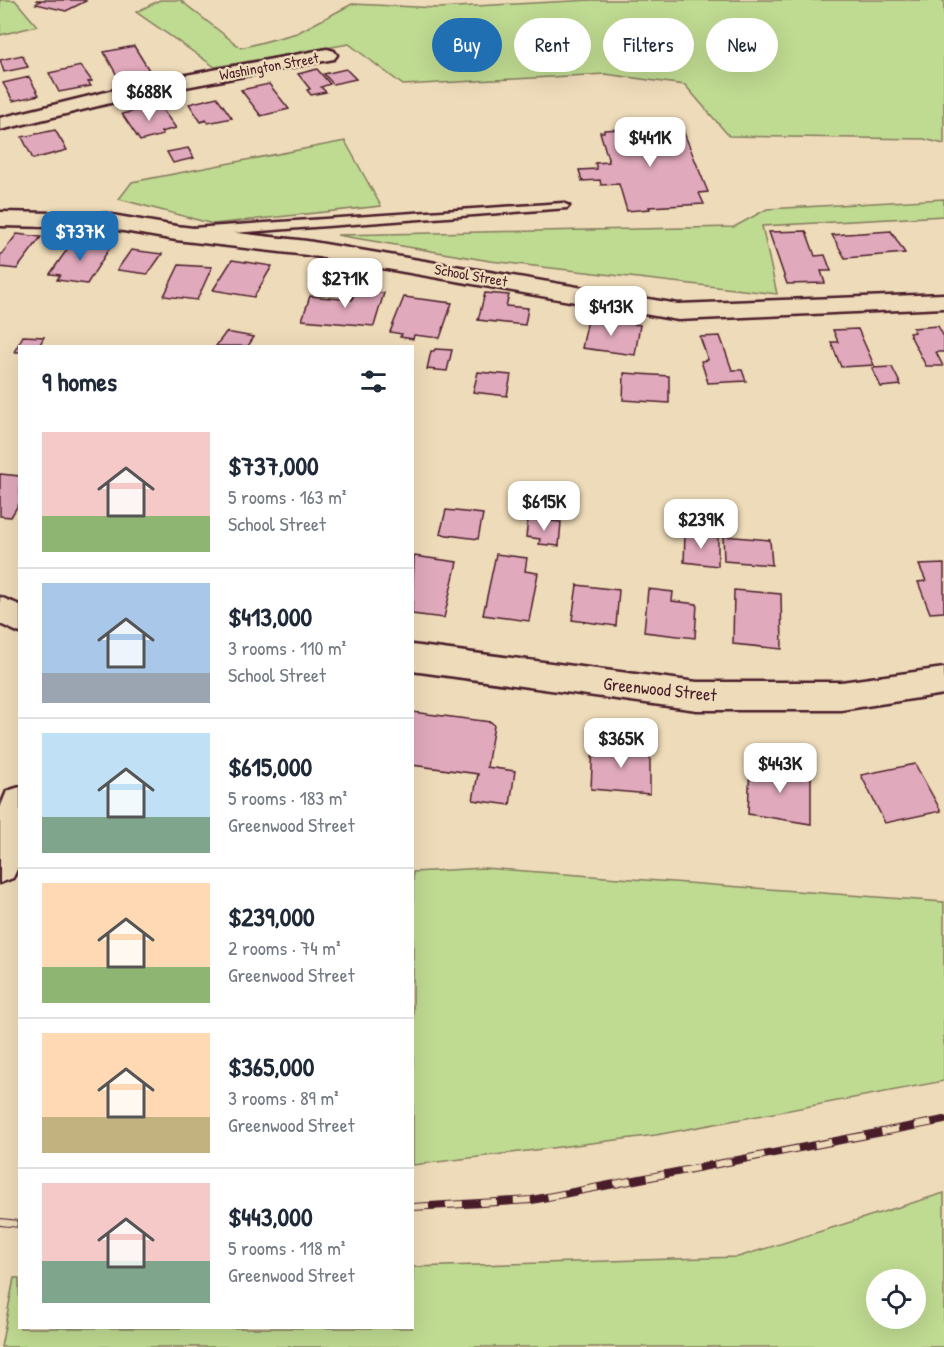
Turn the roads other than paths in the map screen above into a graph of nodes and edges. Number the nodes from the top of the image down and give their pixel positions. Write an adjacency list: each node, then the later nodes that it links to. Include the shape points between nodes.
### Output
1 (327, 55): 2 (street, Washington Street, via 143,89)
2 (0, 124)
3 (563, 206): 5 (lane)
4 (0, 219): 5 (street, School Street, via 106,220)
5 (176, 233): 6 (street, School Street, via 308,248 678,312)
6 (944, 302)
7 (0, 609): 8 (street)
8 (18, 620)
9 (414, 658): 10 (street, Greenwood Street, via 697,696 841,696)
10 (944, 681)
11 (18, 808): 12 (street)
12 (0, 866)

